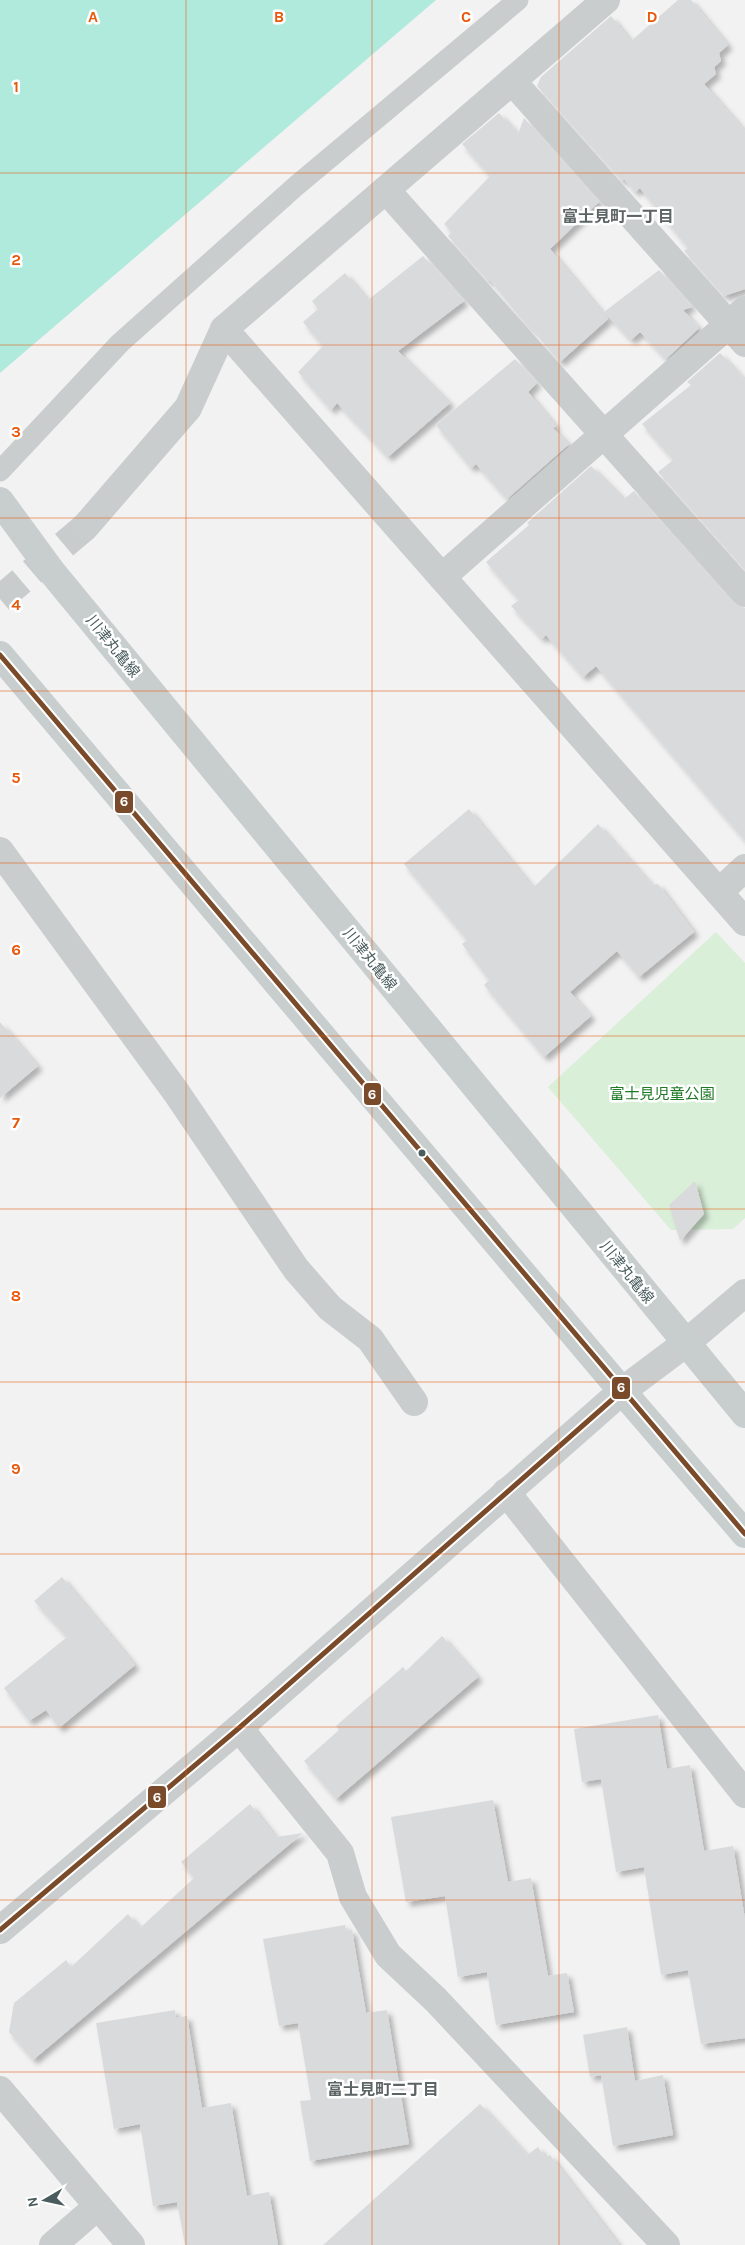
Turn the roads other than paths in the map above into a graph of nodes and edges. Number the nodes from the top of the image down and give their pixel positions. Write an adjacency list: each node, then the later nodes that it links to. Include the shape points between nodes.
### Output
1 (518, 0): 8 (lane, via 296,186 120,343)
2 (606, 0): 3 (street)
3 (512, 81): 4 (street); 5 (street)
4 (386, 190): 6 (street); 7 (street)
5 (739, 326): 7 (street)
6 (224, 329): 10 (street, via 188,408); 11 (street)
7 (604, 434): 11 (street); 12 (street)
8 (0, 471)
9 (0, 501): 19 (main road, 川津丸亀線, via 52,572)
10 (85, 527)
11 (442, 577): 16 (street)
12 (745, 593)
13 (0, 655): 20 (main road)
14 (0, 851): 21 (street, via 176,1092 296,1269 330,1308 370,1339)
15 (745, 868): 16 (street)
16 (719, 892): 17 (street)
17 (745, 922)
18 (745, 1293): 19 (street)
19 (686, 1343): 20 (street); 22 (main road, 川津丸亀線)
20 (622, 1391): 23 (street); 24 (main road)
21 (414, 1402)
22 (745, 1414)
23 (506, 1492): 25 (street); 26 (street)
24 (745, 1534)
25 (239, 1728): 27 (street); 32 (street, via 340,1853 353,1897 388,1955 436,2000)
26 (745, 1794)
27 (0, 1930)
28 (0, 2090): 29 (street)
29 (98, 2206): 30 (street); 31 (street)
30 (53, 2245)
31 (131, 2245)
32 (666, 2245)

